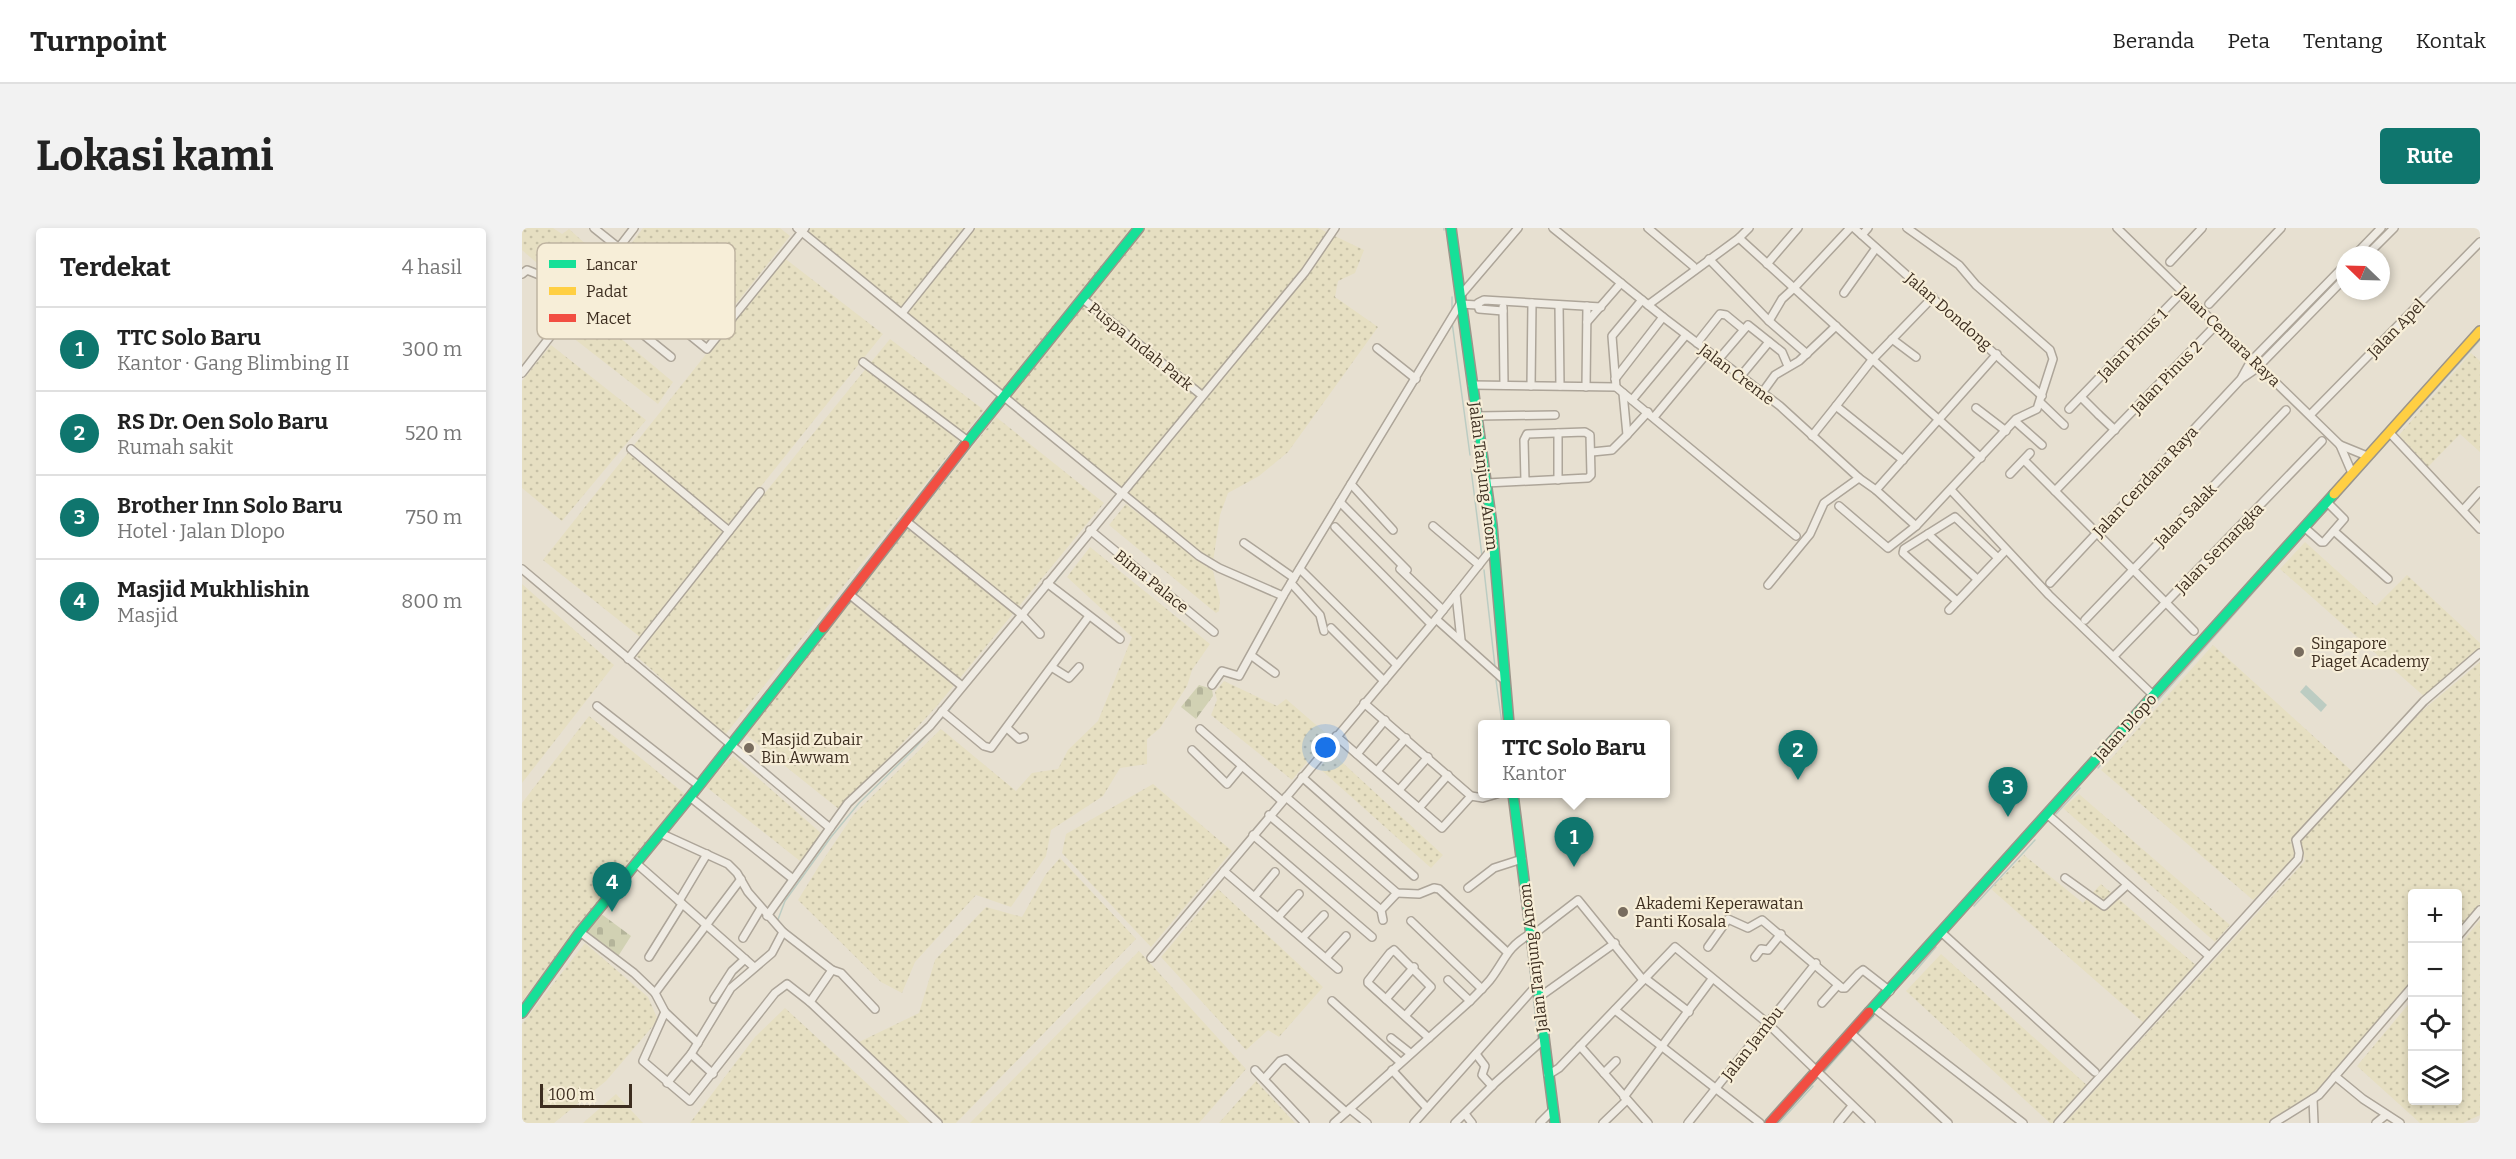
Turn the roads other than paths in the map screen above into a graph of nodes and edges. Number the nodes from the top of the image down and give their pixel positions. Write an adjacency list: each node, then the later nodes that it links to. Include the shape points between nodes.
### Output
1 (594, 228): 24 (street)
2 (633, 228): 25 (street)
3 (1139, 228): 40 (street)
4 (1335, 228): 137 (street, via 1305,272)
5 (1451, 228): 41 (street, Jalan Tanjung Anom)
6 (1518, 228): 41 (street)
7 (1553, 228): 34 (street, Jalan Creme)
8 (1648, 228): 32 (street)
9 (1749, 228): 22 (street)
10 (1798, 228): 31 (street)
11 (1852, 228): 21 (street, Jalan Dondong); 36 (street)
12 (1868, 228): 21 (street)
13 (1907, 228): 95 (street, via 1959,265 1976,285 2050,350 2053,356)
14 (2117, 228): 37 (street, Jalan Cemara Raya)
15 (2202, 228): 30 (street)
16 (2281, 228): 45 (street)
17 (2381, 228): 26 (street)
18 (2394, 228): 27 (street)
19 (801, 229): 51 (street); 52 (street)
20 (965, 230): 52 (street)
21 (1862, 235): 28 (street, Jalan Dondong)
22 (1739, 238): 29 (street); 31 (street)
23 (2480, 242): 101 (street, Jalan Apel)
24 (613, 243)
25 (622, 243)
26 (2364, 246)
27 (2376, 246)
28 (1876, 248): 38 (street); 39 (street, Jalan Dondong)
29 (1710, 259): 43 (street); 54 (street)
30 (2170, 262)
31 (1767, 264): 36 (street)
32 (1693, 266)
33 (2336, 274): 74 (street, Jalan Cendana Raya)
34 (1621, 283): 43 (street, Jalan Creme); 49 (street)
35 (2336, 287): 78 (street, Jalan Cendana Raya)
36 (1794, 288): 54 (street); 57 (street)
37 (2183, 291): 56 (street, Jalan Cemara Raya); 94 (street, Jalan Pinus 1)
38 (1844, 293)
39 (1933, 297): 65 (street); 71 (street, Jalan Dondong)
40 (1083, 299): 90 (street, Puspa Indah Park); 93 (street)
41 (1460, 300): 46 (street); 82 (street); 85 (street, Jalan Tanjung Anom)
42 (1502, 301): 44 (street); 46 (street, via 1481,300); 50 (street)
43 (1645, 302): 53 (street, Jalan Creme); 84 (street, via 1612,336)
44 (1532, 303): 47 (street); 87 (street)
45 (2209, 304)
46 (1477, 305): 50 (street, via 1483,310)
47 (1559, 305): 48 (street); 88 (street)
48 (1587, 306): 49 (street); 55 (street)
49 (1601, 307): 55 (street)
50 (1503, 311): 86 (street)
51 (735, 313)
52 (902, 313): 93 (street)
53 (1663, 317): 60 (street, Jalan Creme); 84 (street)
54 (1769, 321): 70 (street)
55 (1587, 322): 89 (street)
56 (2217, 324): 74 (street, Jalan Cemara Raya); 108 (street, Jalan Pinus 2)
57 (1836, 326): 70 (street); 76 (street)
58 (1743, 329): 66 (street, via 1750,325); 67 (street, via 1720,314); 75 (street)
59 (2480, 331): 111 (street, Jalan Dlopo)
60 (1686, 335): 67 (street, Jalan Creme); 96 (street)
61 (549, 339): 80 (street)
62 (649, 339): 72 (street)
63 (695, 339): 64 (street, via 707,349)
64 (715, 339)
65 (1892, 339): 73 (street); 76 (street)
66 (1769, 342): 79 (street, via 1782,352); 81 (street)
67 (1697, 343): 69 (street, Jalan Creme)
68 (1377, 348): 82 (street)
69 (1708, 351): 75 (street, Jalan Creme); 103 (street)
70 (1807, 354): 79 (street)
71 (1997, 354): 95 (street, Jalan Dondong); 105 (street)
72 (671, 357)
73 (1916, 357)
74 (2253, 358): 78 (street, Jalan Cemara Raya); 83 (street, Jalan Cendana Raya)
75 (1718, 360): 81 (street, Jalan Creme)
76 (1872, 360): 97 (street); 105 (street)
77 (863, 362): 114 (street)
78 (2260, 365): 83 (street, Jalan Cendana Raya); 117 (street, Jalan Cemara Raya)
79 (1788, 366): 92 (street, via 1775,375)
80 (522, 373)
81 (1740, 377): 92 (street, Jalan Creme)
82 (1416, 379): 131 (street)
83 (2241, 379): 152 (street, Jalan Cendana Raya)
84 (1615, 383): 89 (street); 91 (street)
85 (1472, 385): 86 (street); 104 (street, Jalan Tanjung Anom)
86 (1504, 385): 87 (street)
87 (1531, 386): 88 (street)
88 (1560, 386): 89 (street)
89 (1586, 387)
90 (1199, 393)
91 (1623, 393): 96 (street); 112 (street)
92 (1762, 393): 113 (street, Jalan Creme)
93 (1004, 396): 114 (street); 137 (street)
94 (2081, 397): 99 (street, Jalan Pinus 1); 108 (street)
95 (2041, 399): 106 (street, via 2035,411); 107 (street, Jalan Dondong)
96 (1632, 400): 103 (street)
97 (1836, 406): 113 (street); 123 (street)
98 (1976, 408): 109 (street)
99 (2069, 409)
100 (2286, 410): 162 (street, Jalan Salak)
101 (2312, 413)
102 (1555, 415): 104 (street)
103 (1651, 415): 112 (street); 154 (street)
104 (1477, 416): 130 (street, Jalan Tanjung Anom)
105 (1939, 420): 122 (street); 123 (street)
106 (2015, 421): 109 (street); 116 (street)
107 (2064, 425)
108 (2115, 430): 134 (street, Jalan Pinus 2)
109 (2006, 431): 122 (street)
110 (1558, 434): 119 (street, via 1588,433); 128 (street); 129 (street, via 1530,434 1524,440)
111 (2392, 434): 121 (street, Jalan Dlopo); 141 (street)
112 (1627, 435): 119 (street, via 1612,450)
113 (1812, 436): 127 (street, Jalan Creme)
114 (968, 441): 142 (street)
115 (2322, 441): 173 (street, Jalan Semangka)
116 (2042, 445)
117 (2340, 445): 121 (street); 125 (street)
118 (631, 449): 150 (street)
119 (1592, 452): 128 (street, via 1590,477)
120 (2030, 453): 124 (street)
121 (2367, 456): 125 (street, Jalan Dlopo)
122 (1981, 458): 133 (street)
123 (1903, 460): 132 (street)
124 (2024, 460): 126 (street); 134 (street)
125 (2352, 473): 139 (street, Jalan Dlopo)
126 (2010, 474)
127 (1859, 478): 132 (street, Jalan Creme); 168 (street, via 1824,503 1810,534)
128 (1558, 480): 129 (street)
129 (1525, 481): 130 (street)
130 (1486, 483): 156 (street, Jalan Tanjung Anom)
131 (1350, 484): 138 (street); 148 (street)
132 (1876, 490): 144 (street, Jalan Creme)
133 (1952, 490): 144 (street); 157 (street)
134 (2055, 491): 152 (street)
135 (2480, 491): 141 (street)
136 (760, 492): 150 (street)
137 (1120, 493): 147 (street); 171 (street, via 1208,562)
138 (1340, 502): 161 (street); 174 (street)
139 (2330, 505): 149 (street, Jalan Dlopo); 151 (street, via 2344,519)
140 (1839, 506): 144 (street, via 1888,548)
141 (2463, 510): 146 (street)
142 (906, 521): 169 (street); 176 (street)
143 (1433, 526): 159 (street)
144 (1916, 526)
145 (1335, 527): 179 (street)
146 (2480, 529)
147 (1090, 530): 166 (street); 181 (street, Bima Palace)
148 (1393, 530)
149 (2307, 530): 151 (street, via 2322,542); 197 (street, Jalan Dlopo)
150 (729, 531): 188 (street)
151 (2334, 531): 164 (street)
152 (2097, 533): 162 (street); 167 (street, Jalan Cendana Raya)
153 (1928, 534): 158 (street, via 1955,518); 163 (street); 172 (street, via 1903,552)
154 (1796, 536)
155 (1244, 543): 165 (street)
156 (1494, 546): 159 (street); 193 (street, Jalan Tanjung Anom)
157 (2006, 550): 158 (street); 197 (street)
158 (1998, 558): 163 (street)
159 (1479, 565): 170 (street)
160 (522, 569): 188 (street)
161 (1300, 569): 165 (street); 189 (street)
162 (2133, 570): 173 (street); 178 (street, Jalan Salak)
163 (1977, 579): 172 (street)
164 (2388, 579)
165 (1292, 580): 171 (street); 194 (street, via 1327,629)
166 (1047, 583): 176 (street); 177 (street)
167 (2050, 583)
168 (1768, 585)
169 (849, 594): 196 (street); 208 (street)
170 (1456, 594): 174 (street); 184 (street)
171 (1283, 596): 187 (street)
172 (1957, 601): 175 (street)
173 (2167, 602): 180 (street); 186 (street, Jalan Semangka)
174 (1443, 610): 179 (street)
175 (1949, 610)
176 (1021, 614): 182 (street); 196 (street)
177 (1089, 616): 183 (street); 191 (street)
178 (2085, 620)
179 (1434, 621): 184 (street); 189 (street)
180 (2194, 631)
181 (1214, 632)
182 (1040, 634)
183 (1120, 639)
184 (1461, 640): 193 (street)
185 (2480, 653): 266 (street, via 2424,701 2298,837 2298,859)
186 (2116, 654)
187 (1252, 656): 192 (street); 195 (street, via 1239,676 1222,671)
188 (628, 659): 208 (street)
189 (1397, 665): 194 (street)
190 (1079, 667): 191 (street, via 1069,678)
191 (1053, 668): 203 (street)
192 (1275, 673)
193 (1503, 679): 202 (street, Jalan Tanjung Anom)
194 (1384, 681): 198 (street)
195 (1212, 685)
196 (962, 686): 200 (street)
197 (2153, 695): 225 (street, Jalan Dlopo)
198 (1364, 703): 201 (street); 206 (street)
199 (597, 706): 216 (street)
200 (945, 713): 203 (street, via 989,749); 226 (street, via 848,803)
201 (1385, 720): 207 (street); 210 (street)
202 (1508, 720)
203 (1007, 728): 205 (street, via 1019,739)
204 (1200, 729): 212 (street)
205 (1024, 736)
206 (1336, 736): 210 (street); 215 (street)
207 (1406, 738): 211 (street); 213 (street)
208 (731, 745): 216 (street); 226 (street)
209 (1192, 750): 212 (street, via 1227,784)
210 (1356, 754): 213 (street)
211 (1428, 757): 214 (street); 217 (street)
212 (1242, 766): 222 (street)
213 (1377, 771): 217 (street)
214 (1448, 775): 218 (street); 223 (street)
215 (1302, 777): 222 (street); 234 (street)
216 (699, 785): 219 (street)
217 (1399, 790): 223 (street)
218 (1472, 796): 220 (street); 223 (street, via 1443,829)
219 (690, 797): 227 (street); 237 (street)
220 (1478, 797)
221 (1514, 798): 230 (street, Jalan Tanjung Anom)
222 (1284, 799): 224 (street); 240 (street)
223 (1419, 808)
224 (1269, 815): 228 (street); 245 (street)
225 (2049, 817): 238 (street); 256 (street, Jalan Dlopo)
226 (830, 828): 237 (street)
227 (660, 832): 229 (street); 231 (street)
228 (1253, 835): 232 (street); 261 (street)
229 (706, 854): 236 (street, via 728,864); 243 (street)
230 (1522, 859): 239 (street, via 1494,868); 259 (street, Jalan Tanjung Anom)
231 (636, 863): 243 (street); 254 (street)
232 (1224, 871): 242 (street); 269 (street)
233 (1275, 872): 242 (street)
234 (1414, 876)
235 (2065, 878): 238 (street, via 2104,906)
236 (741, 879): 244 (street); 252 (street)
237 (793, 879): 247 (street)
238 (2127, 885): 266 (street)
239 (1468, 888)
240 (1397, 893): 245 (street); 265 (street, via 1439,890)
241 (1299, 894): 249 (street)
242 (1255, 896): 249 (street)
243 (681, 903): 252 (street); 267 (street)
244 (761, 908): 247 (street); 262 (street)
245 (1381, 910): 250 (street)
246 (2480, 910): 253 (street)
247 (767, 915): 255 (street)
248 (1324, 915): 260 (street)
249 (1279, 916): 260 (street)
250 (1383, 920)
251 (1411, 921): 282 (street)
252 (706, 926): 271 (street); 285 (street)
253 (2462, 930)
254 (580, 932): 285 (street); 298 (street)
255 (783, 932): 273 (street, via 772,953); 276 (street)
256 (1941, 932): 283 (street, Jalan Dlopo); 316 (street)
257 (1781, 934): 264 (street, via 1762,920 1748,928 1730,919); 268 (street, via 1768,950 1761,949); 272 (street)
258 (1346, 936): 270 (street)
259 (1530, 936): 263 (street, via 1578,900); 265 (street); 281 (street, Jalan Tanjung Anom)
260 (1303, 937): 270 (street)
261 (1372, 937)
262 (743, 938)
263 (1615, 943): 277 (street); 286 (street)
264 (1708, 947)
265 (1507, 952): 282 (street)
266 (2208, 956): 353 (street)
267 (650, 957)
268 (1755, 957)
269 (1151, 958)
270 (1326, 958): 275 (street)
271 (745, 959): 273 (street); 287 (street)
272 (1815, 963): 280 (street); 300 (street, Jalan Jambu)
273 (754, 967): 305 (street, via 731,988)
274 (1414, 967): 288 (street); 288 (street, via 1396,951 1390,953 1368,980); 299 (street, via 1431,989)
275 (1338, 969)
276 (832, 970): 291 (street); 294 (street, via 849,981)
277 (1645, 979): 278 (street, via 1675,947); 295 (street); 297 (street)
278 (1712, 979): 297 (street); 300 (street)
279 (1448, 980): 289 (street)
280 (1838, 985): 283 (street, via 1845,988 1863,970); 292 (street)
281 (1536, 986): 286 (street, Jalan Tanjung Anom); 310 (street)
282 (1482, 989): 289 (street)
283 (1890, 991): 293 (street, Jalan Dlopo)
284 (2408, 992): 320 (street)
285 (656, 993): 296 (street)
286 (1538, 998): 304 (street, Jalan Tanjung Anom)
287 (714, 999)
288 (1386, 999): 299 (street)
289 (1470, 1000): 303 (street)
290 (1332, 1001): 312 (street)
291 (810, 1002): 318 (street, via 790,985 783,986); 335 (street)
292 (1822, 1003)
293 (1874, 1008): 301 (street, Jalan Dlopo); 352 (street)
294 (875, 1009)
295 (1615, 1010): 306 (street); 307 (street)
296 (665, 1012): 305 (street); 323 (street, via 642,1060)
297 (1689, 1012): 307 (street)
298 (522, 1013)
299 (1405, 1016): 303 (street)
300 (1766, 1022): 313 (street); 326 (street, Jalan Jambu)
301 (1854, 1036): 313 (street, Jalan Dlopo); 351 (street)
302 (1391, 1038): 308 (street)
303 (1429, 1038): 308 (street)
304 (1543, 1040): 319 (street, Jalan Tanjung Anom); 325 (street)
305 (698, 1043): 309 (street)
306 (1580, 1046): 317 (street); 319 (street)
307 (1662, 1047): 326 (street); 327 (street)
308 (1410, 1053): 312 (street)
309 (691, 1054): 318 (street); 323 (street)
310 (1476, 1054): 325 (street, via 1485,1065 1482,1075); 330 (street)
311 (1616, 1061): 317 (street)
312 (1400, 1062): 315 (street)
313 (1817, 1069): 322 (street, Jalan Dlopo); 324 (street)
314 (1255, 1070): 321 (street)
315 (1392, 1070): 330 (street); 331 (street)
316 (2095, 1072)
317 (1604, 1073): 327 (street)
318 (713, 1074): 323 (street, via 691,1101)
319 (1548, 1075): 332 (street, Jalan Tanjung Anom)
320 (2335, 1076): 328 (street); 334 (street)
321 (1264, 1079): 331 (street, via 1286,1059); 336 (street)
322 (1809, 1079): 324 (street); 348 (street, Jalan Dlopo)
323 (667, 1083)
324 (1828, 1084): 329 (street)
325 (1492, 1086): 333 (street)
326 (1716, 1090): 346 (street, Jalan Jambu); 347 (street)
327 (1626, 1099): 344 (street); 345 (street)
328 (2313, 1099): 354 (street); 355 (street)
329 (1852, 1106): 349 (street); 350 (street)
330 (1427, 1108): 339 (street)
331 (1348, 1110): 337 (street); 338 (street)
332 (1553, 1110): 342 (street); 343 (street, Jalan Tanjung Anom)
333 (1465, 1114): 340 (street); 341 (street)
334 (2386, 1115): 356 (street); 357 (street)
335 (938, 1123)
336 (1305, 1123)
337 (1334, 1123)
338 (1367, 1123)
339 (1414, 1123)
340 (1455, 1123)
341 (1472, 1123)
342 (1540, 1123)
343 (1555, 1123)
344 (1603, 1123)
345 (1648, 1123)
346 (1688, 1123)
347 (1760, 1123)
348 (1770, 1123)
349 (1838, 1123)
350 (1871, 1123)
351 (1948, 1123)
352 (2023, 1123)
353 (2058, 1123)
354 (2274, 1123)
355 (2314, 1123)
356 (2376, 1123)
357 (2400, 1123)

